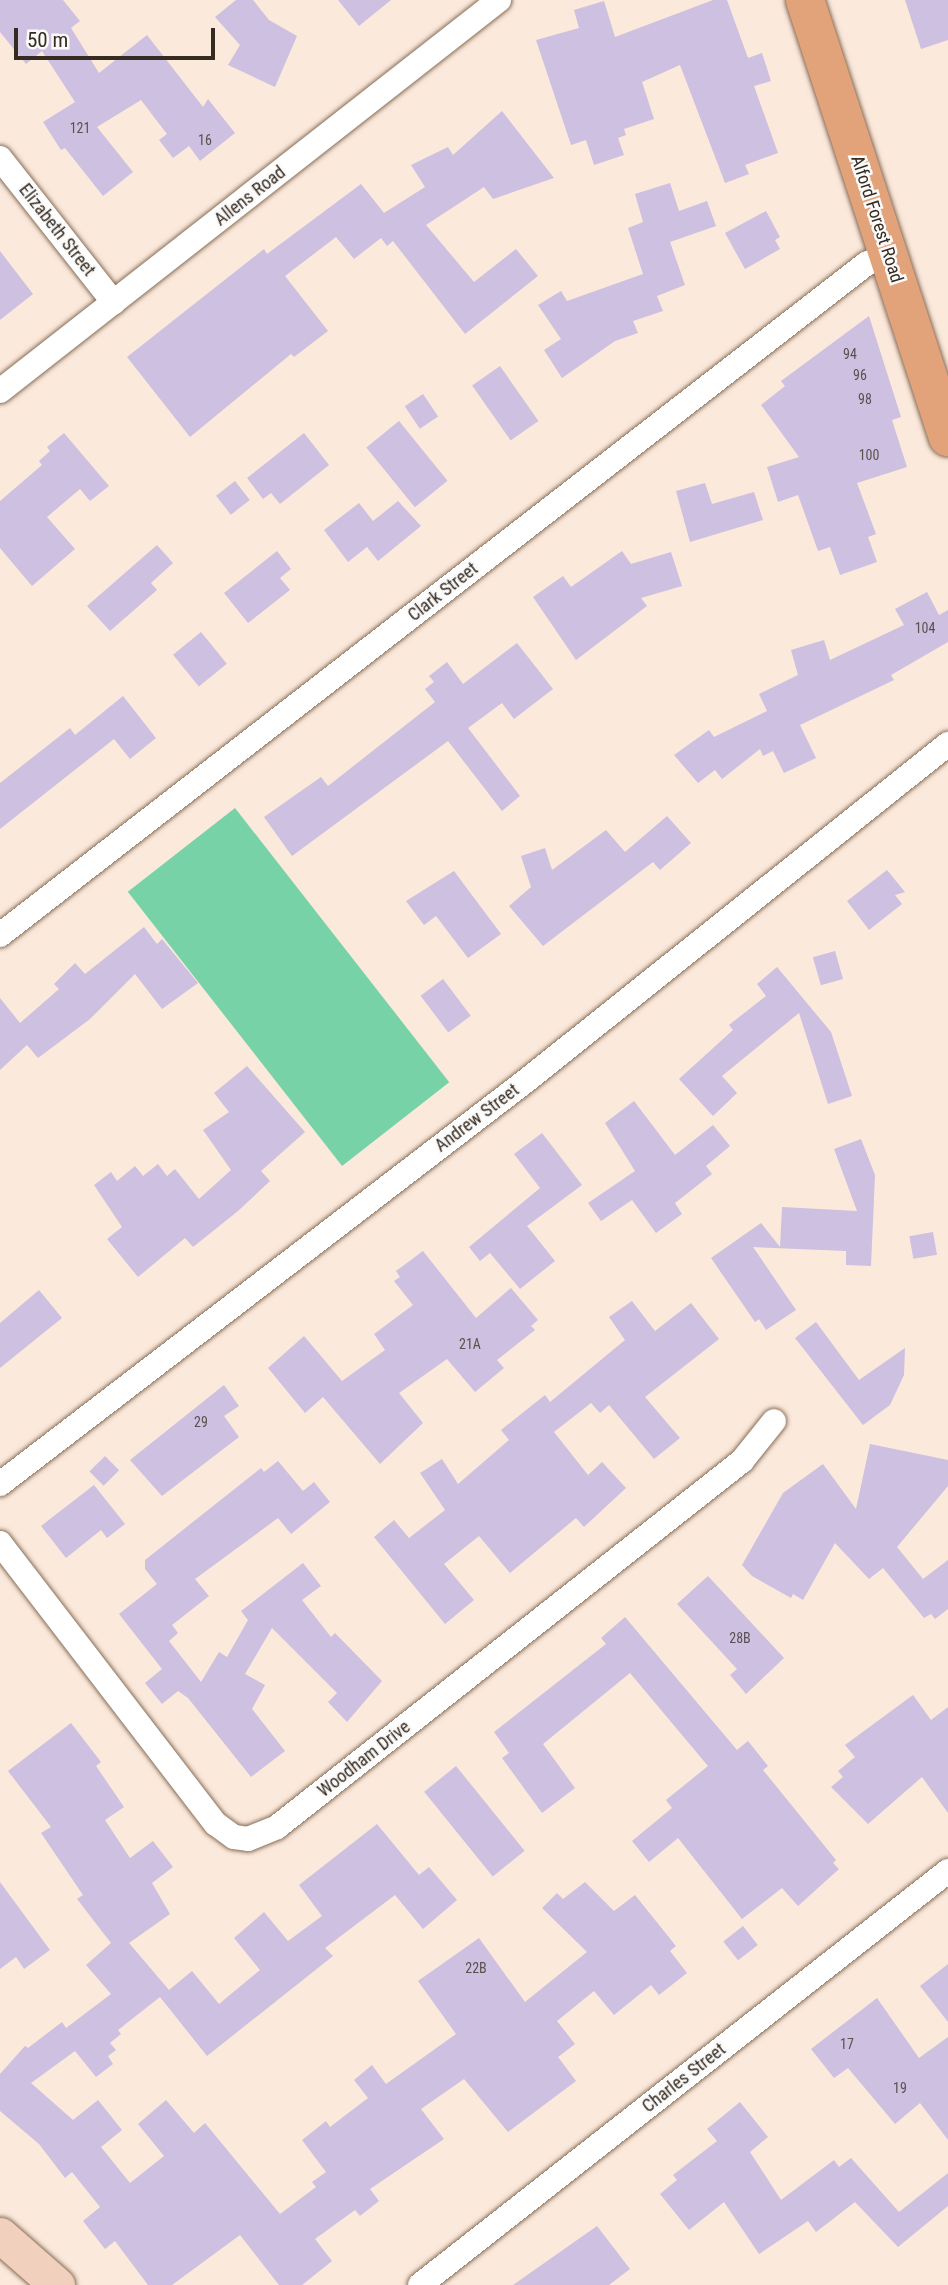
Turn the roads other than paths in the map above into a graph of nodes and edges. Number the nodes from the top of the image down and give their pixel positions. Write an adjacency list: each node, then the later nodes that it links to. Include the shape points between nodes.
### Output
1 (499, 0): 5 (street, Allens Road)
2 (805, 0): 4 (main road, Alford Forest Road)
3 (0, 158): 5 (street, Elizabeth Street)
4 (888, 254): 7 (main road, Alford Forest Road); 9 (street, Clark Street, via 866,264)
5 (114, 303): 6 (street, Allens Road)
6 (0, 391)
7 (948, 437)
8 (948, 744): 11 (street, Andrew Street, via 527,1080)
9 (0, 935)
10 (775, 1421): 12 (street, Woodham Drive, via 742,1461 276,1827 248,1839 234,1837 216,1824)
11 (0, 1484)
12 (0, 1543)
13 (948, 1871): 16 (street, Charles Street)
14 (0, 2235): 15 (street)
15 (57, 2285)
16 (420, 2285)

